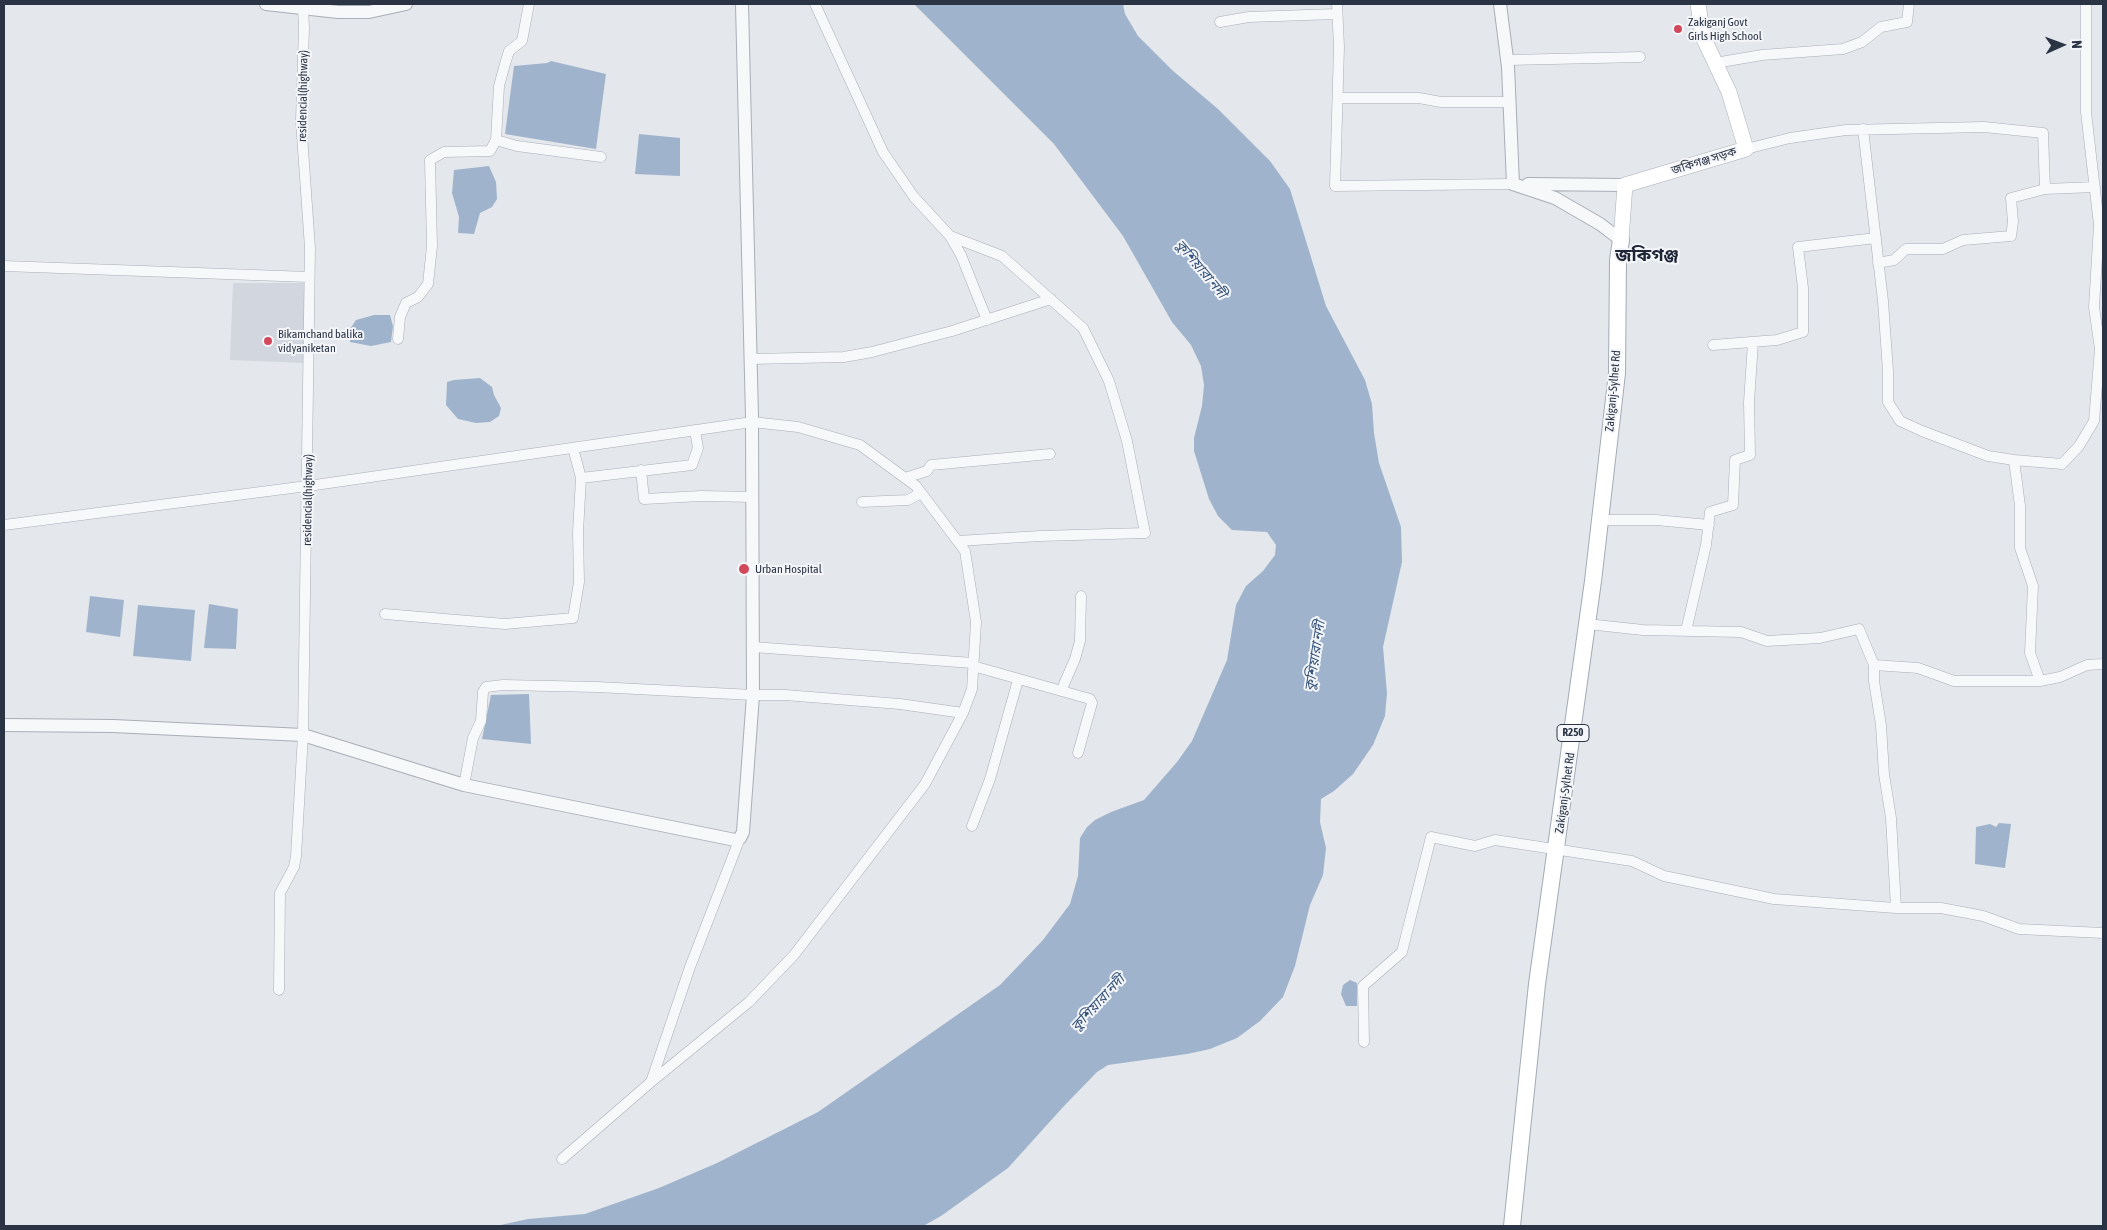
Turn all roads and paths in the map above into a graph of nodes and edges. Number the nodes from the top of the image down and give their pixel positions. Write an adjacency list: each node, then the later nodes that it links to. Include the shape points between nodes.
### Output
1 (266, 4): 10 (street)
2 (406, 4): 10 (street, via 369,12)
3 (529, 4): 19 (street, via 522,41 509,51 504,64 497,103)
4 (742, 4): 38 (street)
5 (814, 4): 27 (street, via 883,152 914,197)
6 (1500, 4): 14 (street)
7 (1698, 4): 15 (main road, জকিগঞ্জ সড়ক, via 1703,36)
8 (1909, 4): 15 (street, via 1907,22 1880,27 1862,42 1843,49 1762,55)
9 (2086, 4): 24 (street, via 2086,112)
10 (302, 7): 32 (street, residencial(highway), via 300,121 310,248)
11 (1336, 9): 12 (street); 16 (street)
12 (1220, 22)
13 (1640, 57): 14 (street)
14 (1508, 60): 17 (street)
15 (1715, 63): 20 (main road, জকিগঞ্জ সড়ক, via 1729,92)
16 (1338, 98): 17 (street); 22 (street, via 1335,186)
17 (1510, 102): 22 (street)
18 (1863, 129): 20 (street, via 1790,138); 25 (street, via 1984,127 2043,133); 28 (street)
19 (496, 140): 21 (street, via 516,146); 35 (street, via 490,151 444,152 430,160 432,246 428,284 418,297 406,303 400,317)
20 (1746, 149): 23 (main road, জকিগঞ্জ সড়ক)
21 (600, 157)
22 (1513, 184): 23 (street); 29 (street, via 1555,198)
23 (1625, 185): 29 (main road)
24 (2095, 187): 25 (street); 26 (street)
25 (2045, 189): 30 (street, via 2011,198 2011,236 1962,240 1943,249 1906,249 1894,260)
26 (2100, 209): 43 (street, via 2094,307 2100,350 2094,421 2079,446 2062,464)
27 (950, 236): 33 (street, via 1002,256); 34 (street)
28 (1876, 238): 30 (street); 36 (street, via 1798,247 1803,288 1803,332 1777,340)
29 (1621, 240): 51 (main road, Zakiganj-Sylhet Rd / R250, via 1617,374)
30 (1878, 263): 43 (street, via 1888,402 1900,421 1988,456)
31 (4, 266): 32 (street)
32 (308, 278): 47 (street, residencial(highway))
33 (1051, 299): 34 (street); 54 (street, via 1083,328 1109,381 1126,441 1145,533)
34 (987, 320): 38 (street, via 844,357)
35 (398, 339)
36 (1753, 342): 37 (street); 53 (street, via 1748,402 1750,455 1735,460 1734,505 1710,512)
37 (1713, 345)
38 (750, 359): 39 (street)
39 (752, 422): 40 (street); 46 (street, via 798,427 860,445); 49 (street)
40 (695, 430): 41 (street); 44 (street, via 698,448 692,465)
41 (573, 448): 45 (street); 47 (street)
42 (1050, 454): 46 (street, via 931,465 927,471)
43 (2014, 460): 64 (street, via 2020,506 2020,548 2033,586 2030,653)
44 (641, 470): 45 (street); 49 (street, via 644,499)
45 (581, 478): 56 (street, via 578,582 573,618 505,624)
46 (906, 478): 48 (street)
47 (308, 486): 52 (street); 69 (street, residencial(highway))
48 (921, 493): 50 (street, via 908,500); 54 (street)
49 (753, 497): 59 (street)
50 (862, 502)
51 (1600, 520): 53 (street, via 1656,520); 57 (main road, Zakiganj-Sylhet Rd / R250)
52 (4, 525)
53 (1709, 526): 58 (street)
54 (958, 541): 61 (street, via 965,551 976,622)
55 (1081, 596): 65 (street, via 1080,641)
56 (385, 614)
57 (1588, 624): 58 (street); 74 (main road, Zakiganj-Sylhet Rd / R250)
58 (1686, 631): 62 (street, via 1741,632 1767,641 1820,638 1859,628)
59 (753, 647): 61 (street); 66 (street)
60 (2103, 664): 64 (street, via 2087,665 2060,677)
61 (973, 665): 63 (street); 67 (street, via 972,689)
62 (1874, 665): 64 (street, via 1918,668 1954,681); 75 (street, via 1891,818)
63 (1018, 680): 65 (street); 72 (street, via 990,779)
64 (2040, 681)
65 (1062, 691): 70 (street, via 1090,699 1092,703)
66 (753, 695): 67 (street, via 836,698); 71 (street, via 642,688 486,687 481,721 473,738); 73 (street)
67 (963, 713): 79 (street, via 925,784 794,955 749,1002)
68 (4, 725): 69 (street, via 114,726)
69 (303, 735): 71 (street); 77 (street, residencial(highway), via 296,856 294,867 280,893)
70 (1078, 753)
71 (464, 785): 73 (street, via 735,840)
72 (972, 826)
73 (740, 838): 79 (street, via 690,967)
74 (1557, 849): 75 (street, via 1632,861 1664,876 1738,893 1774,899); 78 (street, via 1495,840 1475,846 1431,837 1402,952 1363,986); 81 (main road, Zakiganj-Sylhet Rd / R250, via 1537,984)
75 (1896, 908): 76 (street, via 1941,908 1983,916 2019,929)
76 (2103, 933)
77 (279, 990)
78 (1364, 1042)
79 (651, 1082): 80 (street)
80 (562, 1160)
81 (1512, 1226)

